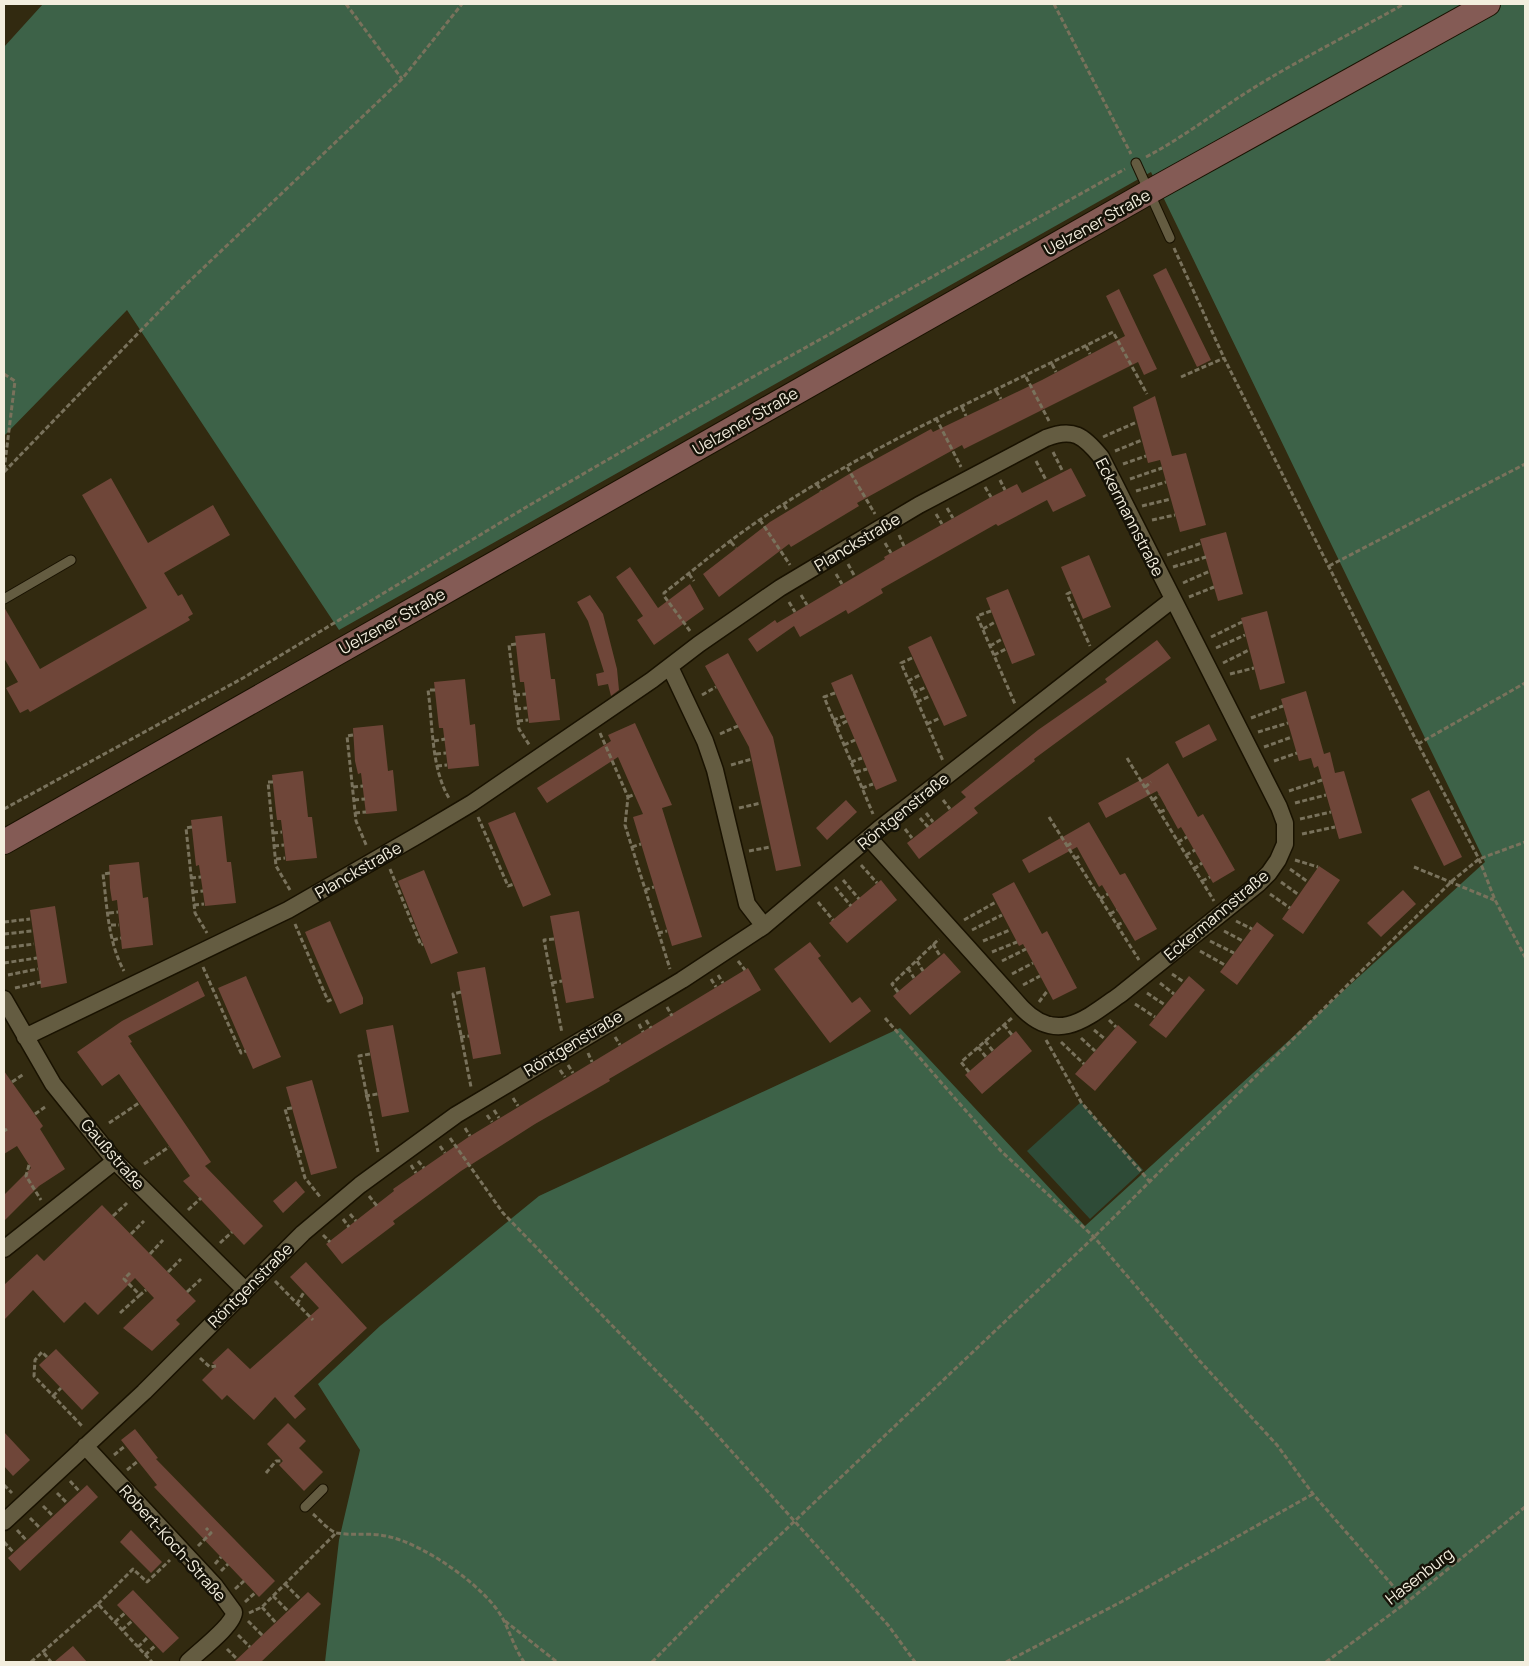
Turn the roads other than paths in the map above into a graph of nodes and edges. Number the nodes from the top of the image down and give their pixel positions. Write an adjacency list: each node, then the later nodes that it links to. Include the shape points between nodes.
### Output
1 (1488, 4): 3 (main road, Uelzener Straße)
2 (1136, 163): 3 (lane)
3 (1149, 192): 4 (lane); 11 (main road, Uelzener Straße)
4 (1170, 238)
5 (1051, 436): 7 (street, Eckermannstraße, via 1073,433 1090,443 1115,483); 9 (street, Planckstraße, via 967,479 798,577)
6 (72, 560): 8 (lane)
7 (1171, 597): 10 (street, Röntgenstraße); 10 (street, Eckermannstraße, via 1276,802 1285,831 1280,858 1258,884 1121,994 1068,1027 1053,1027 1028,1013 968,948)
8 (4, 599)
9 (670, 667): 12 (street, via 715,770 747,904); 14 (street, Planckstraße, via 472,803 293,907)
10 (874, 833): 12 (street, Röntgenstraße)
11 (4, 842)
12 (764, 926): 17 (street, Röntgenstraße, via 730,950 441,1125 331,1210)
13 (4, 999): 14 (street, Gaußstraße)
14 (25, 1037): 15 (street, Gaußstraße, via 53,1084)
15 (115, 1161): 16 (street); 17 (street, Gaußstraße)
16 (4, 1249)
17 (244, 1290): 18 (street, Röntgenstraße, via 144,1392)
18 (89, 1442): 21 (street, Röntgenstraße); 22 (street, Robert-Koch-Straße, via 234,1612 228,1625)
19 (323, 1489): 20 (lane)
20 (305, 1507)
21 (4, 1522)
22 (188, 1662)

